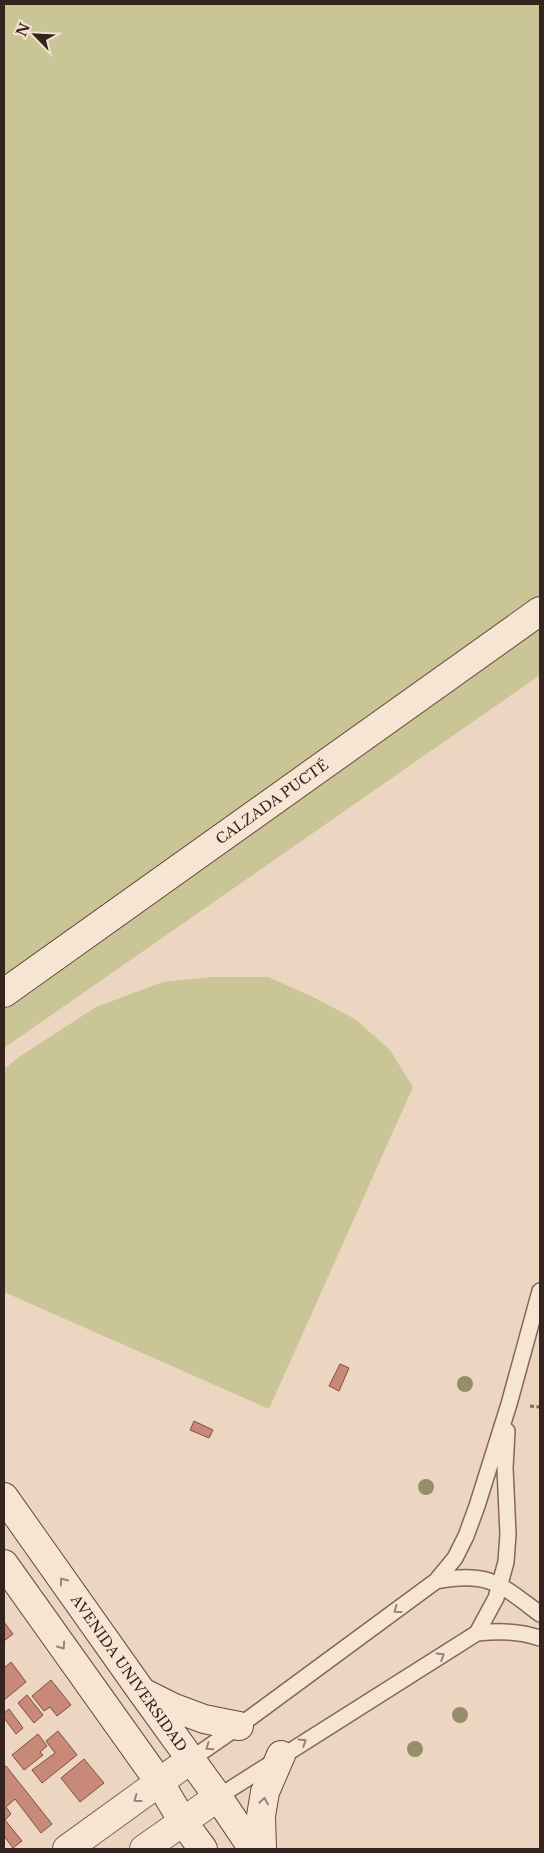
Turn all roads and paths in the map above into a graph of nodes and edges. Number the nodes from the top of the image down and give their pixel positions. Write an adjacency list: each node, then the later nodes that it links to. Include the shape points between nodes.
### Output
1 (540, 611): 2 (street, CALZADA PUCTÉ)
2 (4, 993)
3 (540, 1291): 4 (lane)
4 (509, 1404): 7 (lane, via 466,1536 455,1558); 8 (lane, via 505,1468 508,1534)
5 (4, 1497): 12 (street, AVENIDA UNIVERSIDAD, one-way to 5)
6 (8, 1579): 16 (street, one-way to 16)
7 (436, 1581): 8 (lane, via 469,1576); 13 (lane, one-way to 13)
8 (500, 1586): 9 (lane); 10 (lane)
9 (540, 1614)
10 (477, 1633): 11 (lane, via 503,1630); 14 (lane, one-way to 10)
11 (540, 1638)
12 (142, 1692): 13 (street, via 204,1719); 15 (street, AVENIDA UNIVERSIDAD)
13 (239, 1726): 15 (lane, one-way to 15)
14 (281, 1755): 17 (lane); 23 (street, one-way to 14, via 261,1816 265,1792)
15 (190, 1760): 16 (street); 17 (street, AVENIDA UNIVERSIDAD)
16 (160, 1783): 18 (street); 19 (street, one-way to 19)
17 (218, 1796): 18 (street); 22 (street, AVENIDA UNIVERSIDAD)
18 (183, 1822): 20 (street); 21 (street)
19 (67, 1849)
20 (144, 1849)
21 (203, 1849)
22 (253, 1849)
23 (262, 1849)

